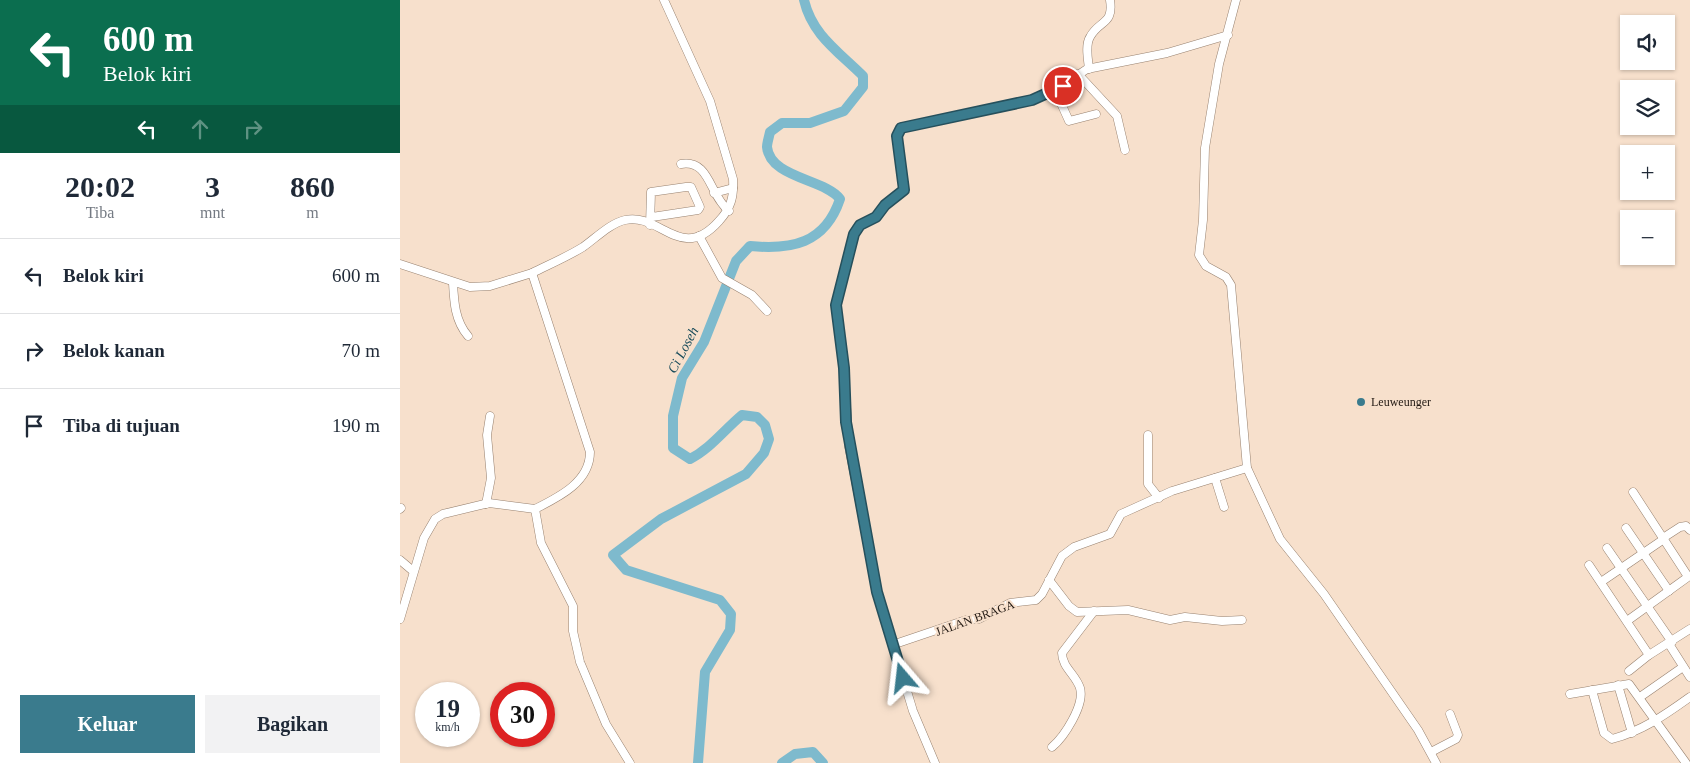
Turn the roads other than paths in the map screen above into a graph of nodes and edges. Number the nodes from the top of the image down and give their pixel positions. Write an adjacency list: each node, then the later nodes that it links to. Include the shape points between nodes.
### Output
1 (664, 0): 10 (street, via 710,101 730,166)
2 (1110, 0): 5 (street, via 1109,17 1088,42)
3 (1236, 0): 4 (street)
4 (1228, 35): 5 (street, via 1167,53); 22 (street, via 1219,64 1205,148 1199,254 1206,266 1226,277 1231,285)
5 (1084, 71): 6 (street); 8 (street, via 1117,116)
6 (1056, 90): 7 (street, via 1069,121); 49 (street, via 1032,100 901,128 897,136 904,190 876,217 860,225 854,234 836,305 844,368 846,422 877,592)
7 (1096, 114)
8 (1125, 150)
9 (681, 164): 11 (street, via 695,163 702,168)
10 (733, 188): 11 (street); 12 (street)
11 (714, 193): 12 (street)
12 (728, 211): 14 (street, via 714,227)
13 (651, 221): 13 (street, via 652,191 691,187 695,192 698,210); 14 (street, via 674,236 688,239); 16 (street, via 625,220)
14 (699, 236): 18 (street, via 716,269 727,281 752,295)
15 (400, 264): 17 (street)
16 (532, 274): 17 (street, via 484,287); 28 (street, via 590,452 585,471 577,483 558,498)
17 (453, 283): 19 (street, via 456,313)
18 (767, 311)
19 (468, 336)
20 (490, 416): 26 (street, via 487,435 491,478)
21 (1148, 435): 25 (street, via 1148,484)
22 (1247, 468): 23 (street, JALAN BRAGA); 63 (street, via 1280,538 1324,594)
23 (1215, 478): 25 (street, JALAN BRAGA, via 1172,490); 27 (street)
24 (1633, 492): 31 (street)
25 (1159, 498): 39 (street, JALAN BRAGA, via 1121,514 1110,534 1068,550)
26 (486, 504): 28 (street); 37 (street, via 443,514 435,520 424,538)
27 (1224, 507)
28 (535, 509): 64 (street, via 541,543 573,606 573,631 580,662)
29 (1626, 528): 33 (street)
30 (1690, 530): 31 (street, via 1686,526 1680,527)
31 (1663, 539): 33 (street); 38 (street)
32 (1607, 548): 36 (street)
33 (1644, 553): 36 (street); 41 (street)
34 (400, 560): 37 (street)
35 (1589, 565): 40 (street)
36 (1621, 569): 40 (street); 42 (street)
37 (413, 571): 44 (street)
38 (1689, 576): 41 (street)
39 (1049, 580): 43 (street, via 1073,610); 49 (street, JALAN BRAGA, via 1036,600 1010,603 979,619 966,620)
40 (1601, 582): 46 (street)
41 (1669, 590): 42 (street)
42 (1647, 606): 46 (street); 48 (street)
43 (1094, 611): 45 (street, via 1128,610 1170,620 1185,617); 62 (street, via 1062,653 1080,692 1065,735)
44 (400, 619)
45 (1242, 620)
46 (1627, 621): 50 (street)
47 (1690, 629): 48 (street)
48 (1670, 643): 50 (street); 51 (street)
49 (892, 645): 65 (street, via 913,712)
50 (1649, 655): 52 (street)
51 (1684, 667): 53 (street); 58 (street)
52 (1629, 671)
53 (1690, 677)
54 (1618, 685): 55 (street); 58 (street, via 1629,684); 61 (street)
55 (1592, 690): 56 (street); 61 (street, via 1605,736 1612,739)
56 (1570, 694)
57 (1690, 697): 60 (street)
58 (1640, 698): 60 (street)
59 (1450, 714): 63 (street, via 1458,735 1456,739)
60 (1656, 721): 61 (street); 67 (street)
61 (1632, 733)
62 (1052, 747)
63 (1431, 752): 66 (street)
64 (630, 763)
65 (935, 763)
66 (1436, 763)
67 (1686, 763)

